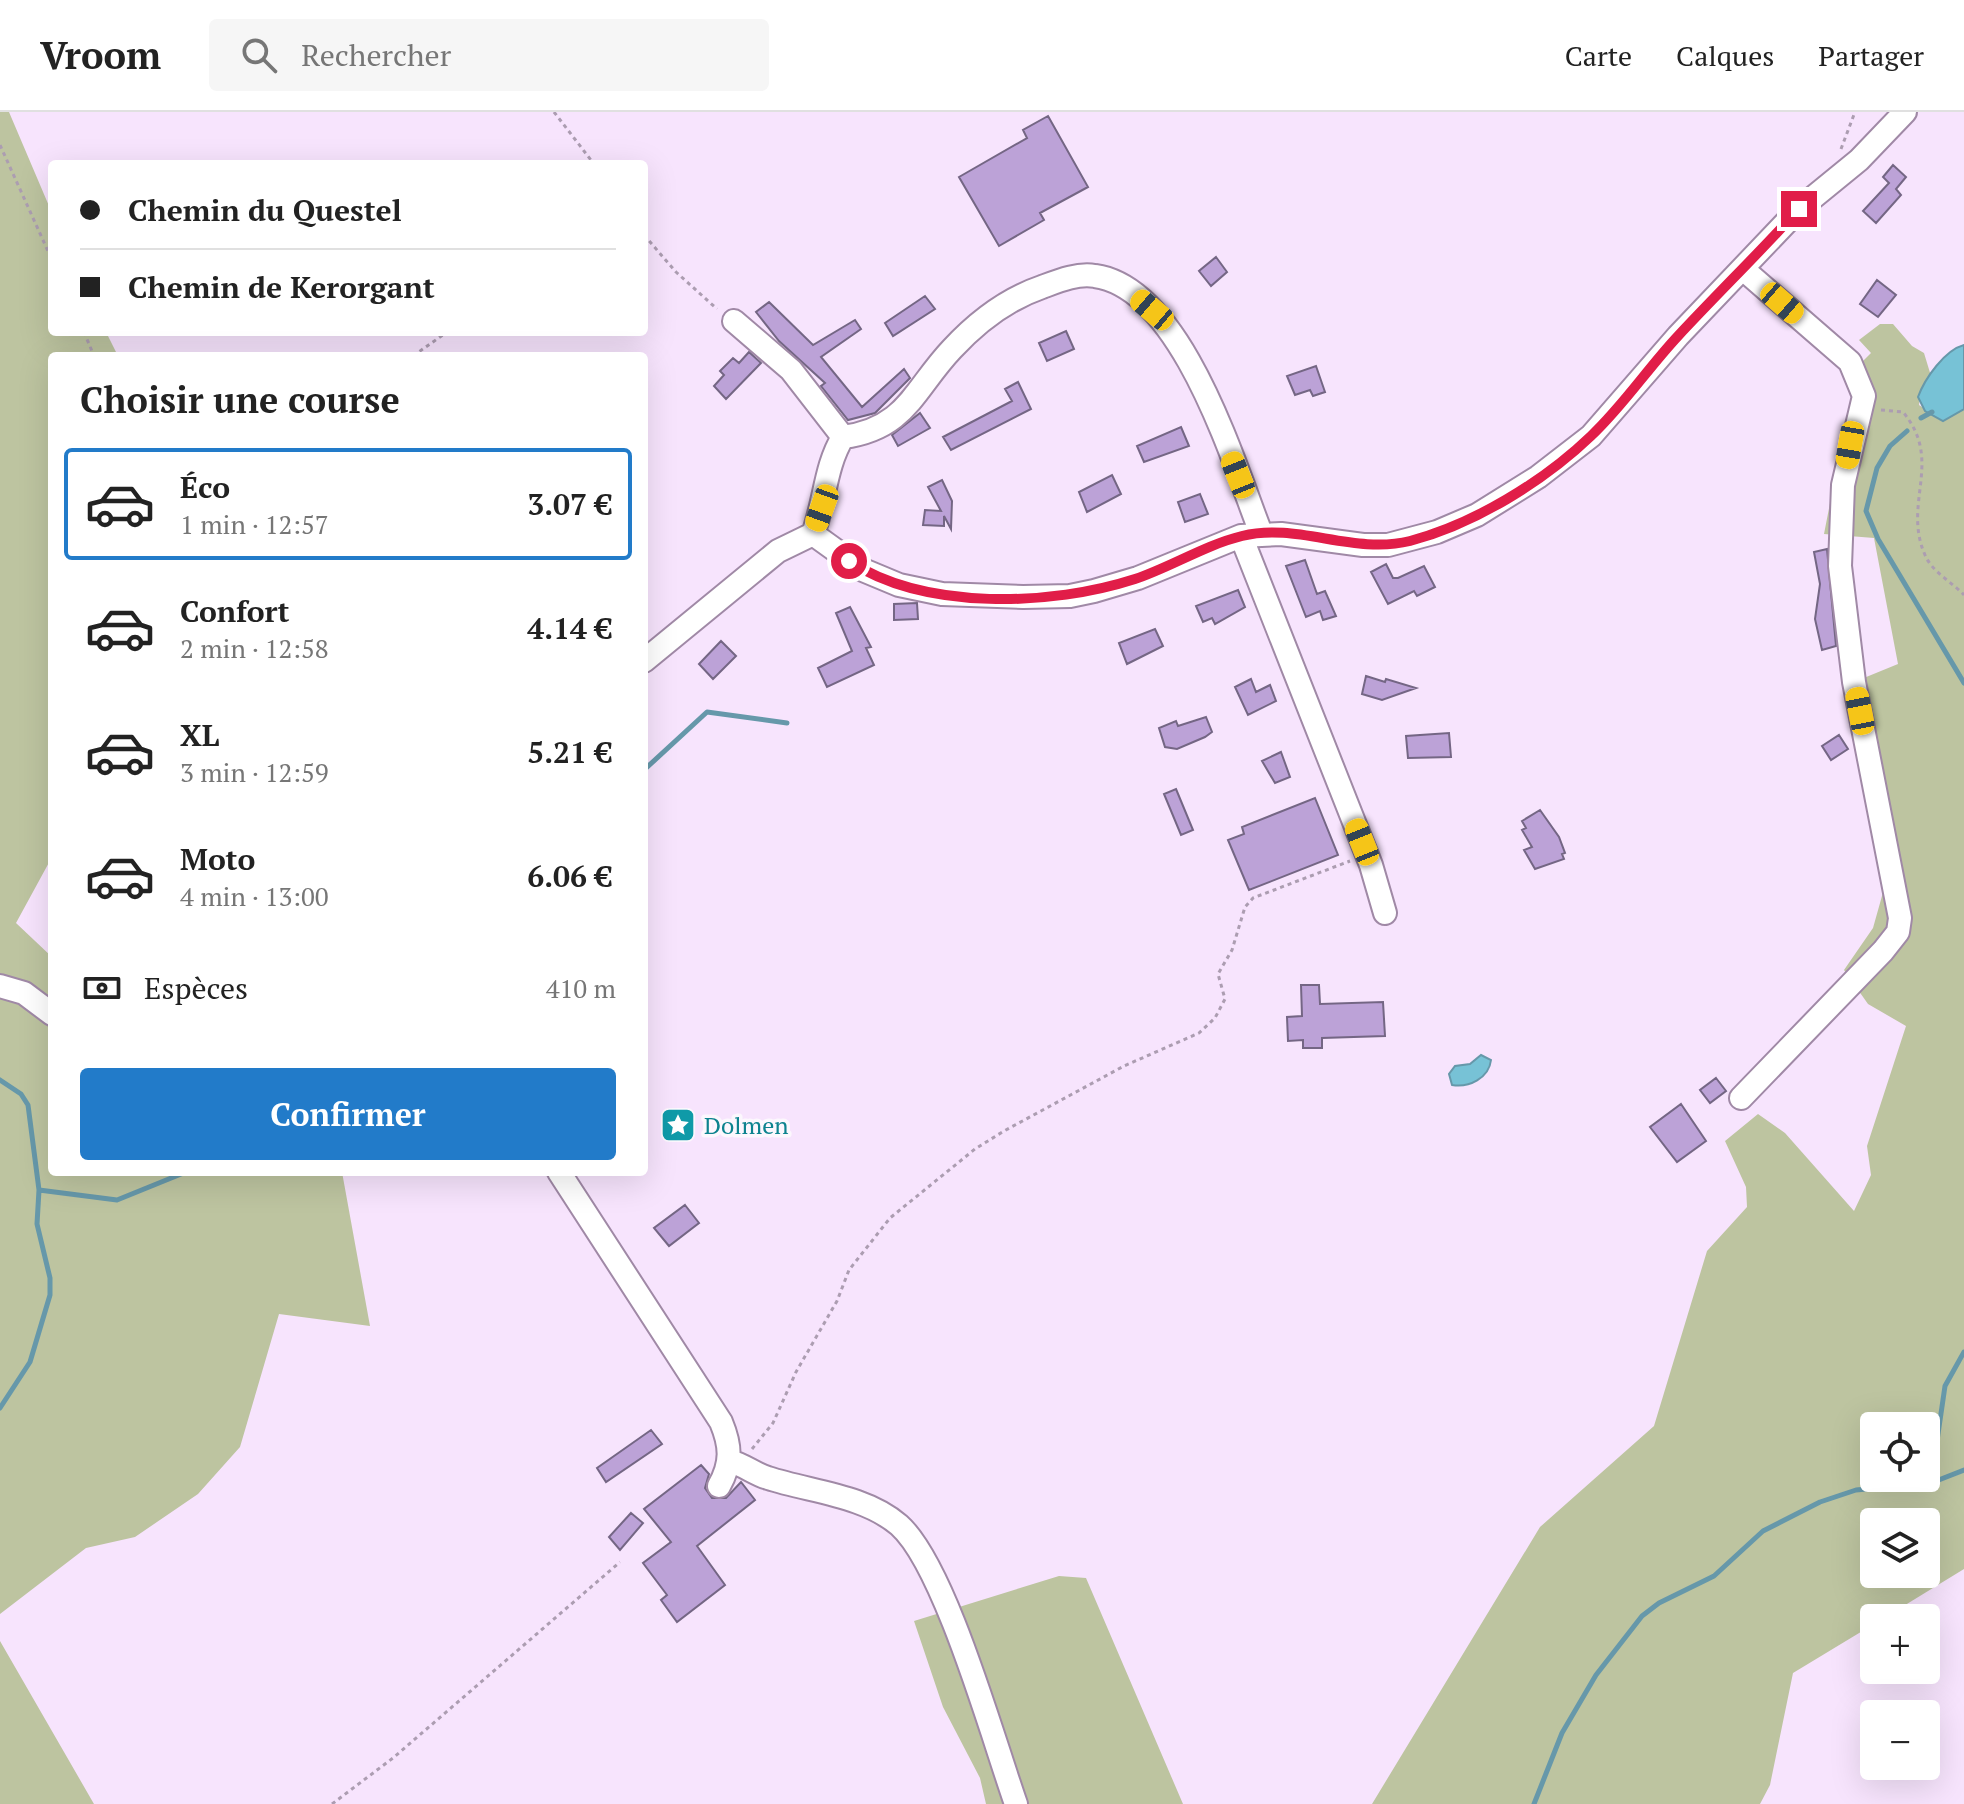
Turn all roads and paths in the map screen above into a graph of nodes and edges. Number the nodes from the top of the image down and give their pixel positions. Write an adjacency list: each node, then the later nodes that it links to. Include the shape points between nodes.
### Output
1 (554, 112): 5 (path)
2 (1855, 112): 6 (path)
3 (1905, 112): 6 (street, via 1859,160)
4 (0, 145): 8 (path)
5 (591, 160)
6 (1833, 170): 9 (street)
7 (648, 239): 10 (path)
8 (48, 251)
9 (1744, 270): 14 (street, via 1850,362 1864,396); 17 (street, via 1591,436 1477,515 1388,545)
10 (702, 298)
11 (734, 321): 15 (street, via 791,370)
12 (441, 336): 13 (path)
13 (419, 352)
14 (1861, 408): 18 (path, via 1903,412 1913,424 1923,449 1917,526 1925,557); 24 (street, via 1843,485 1840,566 1854,682 1900,918 1898,932)
15 (843, 437): 16 (street, via 832,458); 17 (street, via 861,435 893,419 911,404 950,351 1006,304 1050,283 1096,276 1128,290 1152,310 1185,353 1215,416)
16 (813, 534): 17 (street, via 863,570 899,585 942,594 1023,597 1094,591); 19 (street, via 778,551)
17 (1251, 535): 21 (street)
18 (1964, 595)
19 (648, 658)
20 (1350, 861): 26 (path, via 1253,898 1245,907 1232,950 1218,974 1225,999 1199,1033 1124,1066 1004,1131 890,1218 849,1270 773,1423)
21 (1385, 913)
22 (0, 986): 23 (street, via 24,993)
23 (48, 1011)
24 (1741, 1098)
25 (562, 1176): 26 (street, via 721,1422)
26 (733, 1462): 27 (street); 30 (street, via 763,1477 871,1509 911,1538 947,1610)
27 (719, 1486)
28 (620, 1562): 29 (path, via 393,1758)
29 (332, 1804)
30 (1016, 1804)

